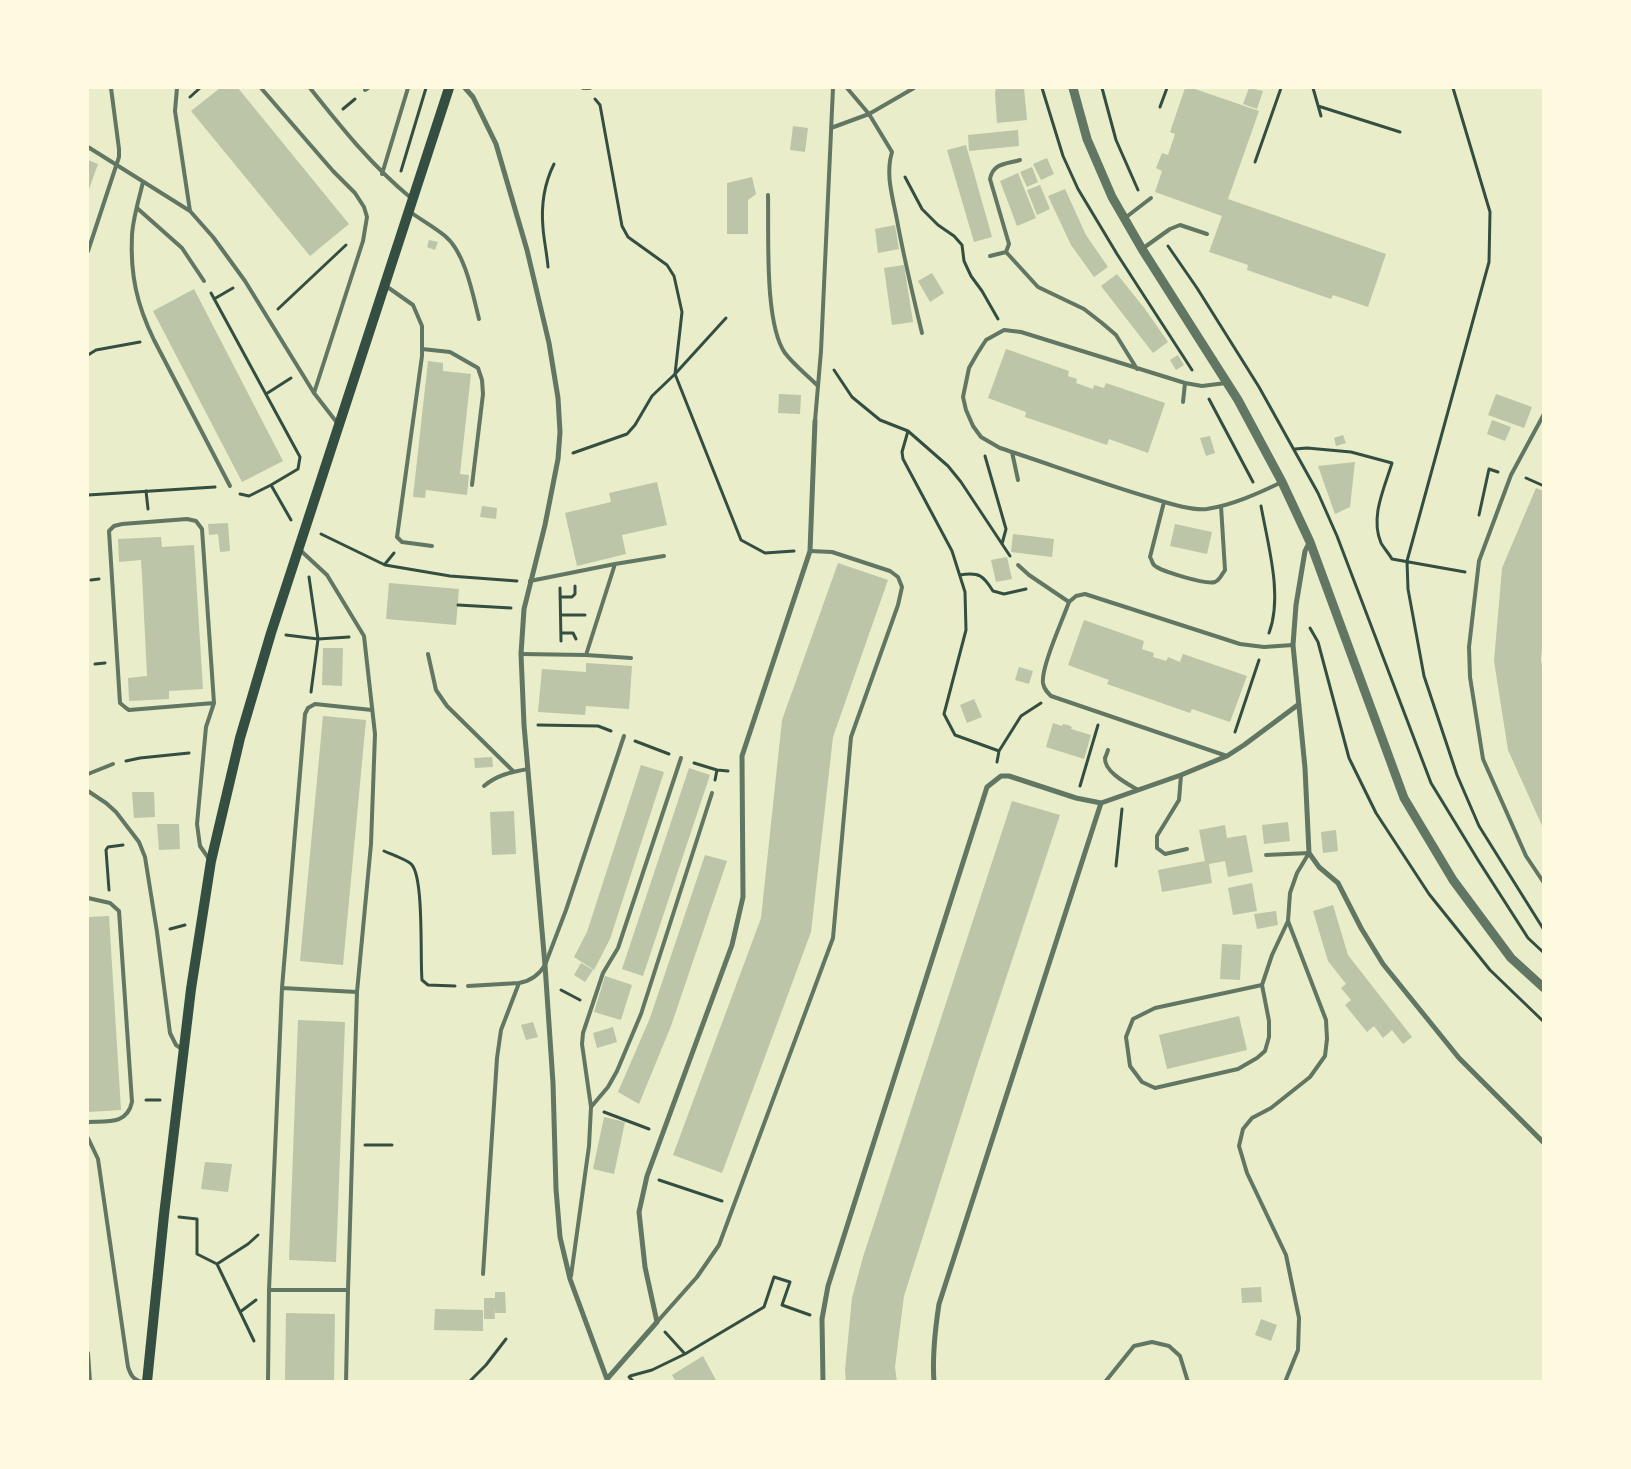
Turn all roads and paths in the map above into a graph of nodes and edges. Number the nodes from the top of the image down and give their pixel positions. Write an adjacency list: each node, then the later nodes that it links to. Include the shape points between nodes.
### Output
1 (111, 88): 32 (lane, via 119,149)
2 (177, 88): 40 (lane, via 174,111)
3 (261, 88): 42 (lane, via 355,193 364,207)
4 (310, 88): 24 (lane)
5 (408, 88): 33 (lane)
6 (449, 88): 37 (main road)
7 (466, 88): 79 (street, via 496,144 527,250 549,342 558,398)
8 (583, 88): 9 (lane); 64 (path, via 600,105 622,226 628,237 667,265 674,276 682,312)
9 (590, 88)
10 (833, 88): 25 (lane)
11 (847, 88): 22 (lane)
12 (914, 88): 22 (lane)
13 (1042, 88): 68 (path, via 1063,156 1078,189)
14 (1072, 88): 41 (street, via 1097,164)
15 (1167, 88): 21 (path)
16 (1281, 88): 30 (path)
17 (1313, 88): 20 (path)
18 (1453, 88): 103 (path, via 1490,212 1489,262)
19 (366, 89): 24 (path)
20 (1318, 106): 23 (path); 26 (path)
21 (1160, 107)
22 (869, 114): 25 (lane); 28 (lane)
23 (1321, 116)
24 (334, 118): 33 (lane)
25 (831, 128): 60 (lane)
26 (1400, 132)
27 (88, 147): 32 (lane)
28 (892, 152): 56 (path, via 922,209 962,245 971,276); 57 (lane, via 889,180)
29 (1020, 160): 46 (lane, via 995,167 990,179 1009,244)
30 (1255, 162)
31 (554, 164): 48 (path, via 547,179 543,202 542,227)
32 (117, 165): 34 (lane); 45 (lane)
33 (382, 174): 37 (lane)
34 (143, 182): 38 (lane); 40 (lane)
35 (768, 195): 67 (lane, via 774,324 785,353)
36 (1151, 198): 41 (lane)
37 (413, 200): 39 (main road)
38 (138, 208): 49 (lane, via 182,248); 58 (lane, via 132,234 135,293)
39 (409, 210): 51 (main road); 55 (lane, via 446,237 456,250 470,279)
40 (190, 211): 50 (lane)
41 (1124, 219): 44 (street)
42 (366, 227): 53 (path); 69 (lane)
43 (1207, 234): 44 (lane, via 1180,225)
44 (1142, 249): 66 (street)
45 (88, 251)
46 (1006, 252): 47 (lane); 62 (lane, via 1038,287 1084,309 1102,322 1116,335)
47 (990, 256)
48 (548, 271)
49 (204, 281): 52 (path)
50 (245, 281): 52 (path); 53 (lane)
51 (384, 285): 59 (lane, via 413,305 422,326); 74 (main road)
52 (214, 299): 70 (path)
53 (268, 318): 63 (lane)
54 (726, 318): 64 (path)
55 (479, 319)
56 (1004, 330): 62 (lane, via 1021,332); 76 (lane, via 986,340 969,368 963,398 973,426)
57 (922, 333)
58 (154, 340): 61 (path, via 96,350); 87 (lane)
59 (422, 349): 85 (lane, via 450,352 478,368 483,394); 98 (lane, via 398,537 402,542)
60 (821, 350): 67 (lane); 75 (path, via 852,397 880,420)
61 (88, 355)
62 (1137, 369): 65 (lane)
63 (301, 372): 69 (lane); 70 (path)
64 (675, 374): 79 (path, via 652,396 627,434); 100 (path, via 741,540 765,552)
65 (1185, 383): 68 (lane); 71 (lane)
66 (1228, 383): 68 (lane); 83 (street)
67 (818, 386): 73 (lane)
68 (1202, 386): 89 (path)
69 (314, 393): 74 (lane)
70 (266, 394): 84 (path, via 300,457 298,469)
71 (1183, 402)
72 (1544, 414): 161 (lane, via 1511,475 1479,561 1469,648 1470,677 1483,759 1526,856)
73 (815, 421): 100 (street)
74 (339, 425): 95 (main road)
75 (908, 431): 97 (path, via 948,466); 107 (path, via 902,452 904,459 952,551)
76 (981, 437): 78 (lane); 97 (path, via 1006,529)
77 (1295, 449): 103 (path, via 1352,452 1392,464 1376,516 1377,529 1392,559)
78 (1012, 452): 82 (lane); 91 (lane)
79 (558, 458): 109 (street)
80 (1489, 469): 93 (path)
81 (1530, 470): 86 (path, via 1526,478)
82 (1018, 480)
83 (1282, 482): 89 (lane); 96 (street)
84 (271, 485): 87 (path, via 248,496 237,493); 94 (path)
85 (472, 485)
86 (1543, 485)
87 (230, 486)
88 (209, 487): 90 (path)
89 (1259, 493): 92 (lane); 120 (path, via 1275,592 1275,612)
90 (88, 495)
91 (1164, 502): 92 (lane, via 1206,509); 92 (lane, via 1150,558 1154,565 1165,571 1206,582 1214,582 1225,570)
92 (1221, 506)
93 (1479, 515)
94 (289, 519)
95 (305, 526): 99 (main road); 109 (path, via 385,564 450,576)
96 (1310, 542): 119 (street, via 1305,551 1296,605); 172 (street, via 1404,798 1453,880 1511,958)
97 (1002, 544): 105 (path)
98 (432, 546)
99 (298, 548): 101 (lane); 116 (main road)
100 (810, 551): 144 (street, via 742,756); 186 (lane, via 832,552 890,571 898,577 902,587 851,737 834,934)
101 (306, 556): 117 (lane, via 327,575); 118 (path)
102 (664, 556): 104 (lane)
103 (1407, 561): 106 (path); 165 (path, via 1408,589 1424,676 1457,775 1479,826)
104 (615, 564): 108 (lane); 114 (lane)
105 (1018, 565): 110 (lane)
106 (1456, 570)
107 (960, 575): 110 (path, via 972,573 980,576 993,591 1004,594); 126 (path, via 965,592 966,630 944,714 955,735 999,751 1021,716)
108 (560, 576): 109 (lane); 115 (path)
109 (530, 581): 113 (street)
110 (1043, 584): 111 (lane)
111 (1069, 602): 120 (lane, via 1085,594 1240,644); 126 (lane, via 1045,667 1043,681)
112 (458, 605): 113 (path)
113 (524, 609): 122 (street)
114 (600, 614): 115 (path); 124 (lane)
115 (561, 615): 123 (path)
116 (271, 633): 118 (path); 159 (main road, via 240,738)
117 (364, 636): 118 (path); 130 (lane)
118 (318, 639): 129 (path)
119 (1293, 645): 120 (lane); 128 (street)
120 (1264, 647): 138 (path)
121 (428, 654): 143 (lane, via 436,690 447,706)
122 (521, 654): 123 (lane); 132 (street)
123 (561, 654): 124 (lane)
124 (586, 655): 125 (lane)
125 (631, 658)
126 (1051, 696): 131 (lane)
127 (214, 703): 127 (lane, via 202,529 196,521 187,518 114,526 109,531 120,702 130,710); 136 (lane, via 206,727)
128 (1299, 704): 138 (street); 156 (street)
129 (308, 708): 130 (lane, via 315,704); 171 (lane, via 304,714)
130 (372, 710): 173 (lane, via 375,734 371,844)
131 (1101, 713): 138 (lane); 152 (path)
132 (524, 725): 133 (path); 141 (street)
133 (598, 726)
134 (624, 736): 139 (path); 166 (lane)
135 (1108, 750): 148 (lane, via 1106,764 1116,777)
136 (203, 752): 137 (path); 159 (lane, via 197,824 200,846)
137 (167, 755)
138 (1227, 756): 146 (street)
139 (681, 758): 142 (path); 174 (lane, via 618,948 603,973)
140 (113, 764): 145 (lane)
141 (528, 769): 143 (lane); 166 (street)
142 (717, 770): 144 (path); 150 (path)
143 (513, 772): 147 (lane, via 493,778)
144 (743, 773): 180 (street, via 743,897 732,945)
145 (88, 774)
146 (1181, 775): 148 (street); 155 (lane, via 1179,800 1156,836 1157,848 1165,854)
147 (484, 786)
148 (1138, 790): 151 (street)
149 (88, 791): 154 (lane, via 116,812)
150 (712, 793): 178 (lane, via 641,1014 617,1071)
151 (1124, 796): 153 (street); 160 (path)
152 (1076, 798): 153 (street); 194 (street, via 1009,776 1001,776 987,786 828,1286)
153 (1101, 803): 210 (street, via 939,1304 934,1335)
154 (139, 842): 163 (path, via 106,850); 175 (lane, via 145,857 170,1033 176,1045)
155 (1187, 849)
156 (1309, 853): 157 (lane); 164 (lane, via 1290,893); 182 (street, via 1319,867 1338,883 1383,964 1459,1058)
157 (1266, 855)
158 (395, 856): 170 (path, via 411,863 417,876 422,980 428,985)
159 (210, 860): 175 (main road)
160 (1116, 866)
161 (1544, 883)
162 (88, 898): 163 (lane)
163 (110, 903): 179 (lane, via 119,911 132,1102 122,1118)
164 (1288, 920): 169 (lane); 213 (lane, via 1326,1020 1325,1056 1310,1077 1271,1108 1252,1118 1243,1129 1239,1146 1247,1173 1286,1255 1300,1318 1298,1350)
165 (1544, 930)
166 (545, 965): 167 (street); 168 (lane, via 534,978)
167 (546, 981): 174 (path); 191 (street, via 556,1199)
168 (519, 983): 170 (lane); 190 (lane, via 502,1030 497,1058)
169 (1262, 985): 169 (lane, via 1269,1021 1268,1037 1265,1050 1257,1058 1238,1069 1155,1088 1142,1082 1130,1066 1126,1037 1133,1019 1155,1008)
170 (468, 986)
171 (282, 988): 173 (lane); 188 (lane)
172 (1544, 988)
173 (357, 992): 183 (lane)
174 (592, 1007): 178 (lane, via 582,1044)
175 (184, 1050): 204 (main road)
176 (143, 1100): 177 (path)
177 (160, 1100)
178 (591, 1107): 180 (path); 191 (lane, via 589,1146)
179 (88, 1122)
180 (662, 1133): 185 (street)
181 (88, 1138): 203 (lane, via 98,1159 128,1367 131,1376)
182 (1544, 1143)
183 (352, 1145): 184 (path); 193 (lane)
184 (392, 1145)
185 (646, 1176): 186 (path); 195 (street, via 639,1212)
186 (734, 1205): 195 (lane, via 719,1245 697,1277)
187 (197, 1219): 189 (path, via 197,1254)
188 (272, 1222): 189 (path, via 248,1244); 192 (lane)
189 (218, 1264): 199 (path)
190 (483, 1274)
191 (570, 1279): 201 (street)
192 (269, 1290): 193 (lane); 199 (lane)
193 (348, 1290): 206 (lane)
194 (822, 1319): 198 (path, via 782,1305 790,1282 774,1277 764,1307); 209 (street)
195 (657, 1322): 198 (path); 201 (street)
196 (506, 1339): 207 (path)
197 (88, 1353): 202 (lane)
198 (685, 1354): 200 (path, via 652,1370)
199 (268, 1370): 205 (lane)
200 (628, 1376): 201 (path); 208 (path)
201 (605, 1381)
202 (90, 1382)
203 (142, 1382)
204 (147, 1382)
205 (268, 1382)
206 (346, 1382)
207 (469, 1382)
208 (634, 1382)
209 (823, 1382)
210 (934, 1382)
211 (1105, 1382): 212 (lane, via 1134,1346 1152,1342 1169,1346 1180,1356)
212 (1188, 1382)
213 (1285, 1382)

